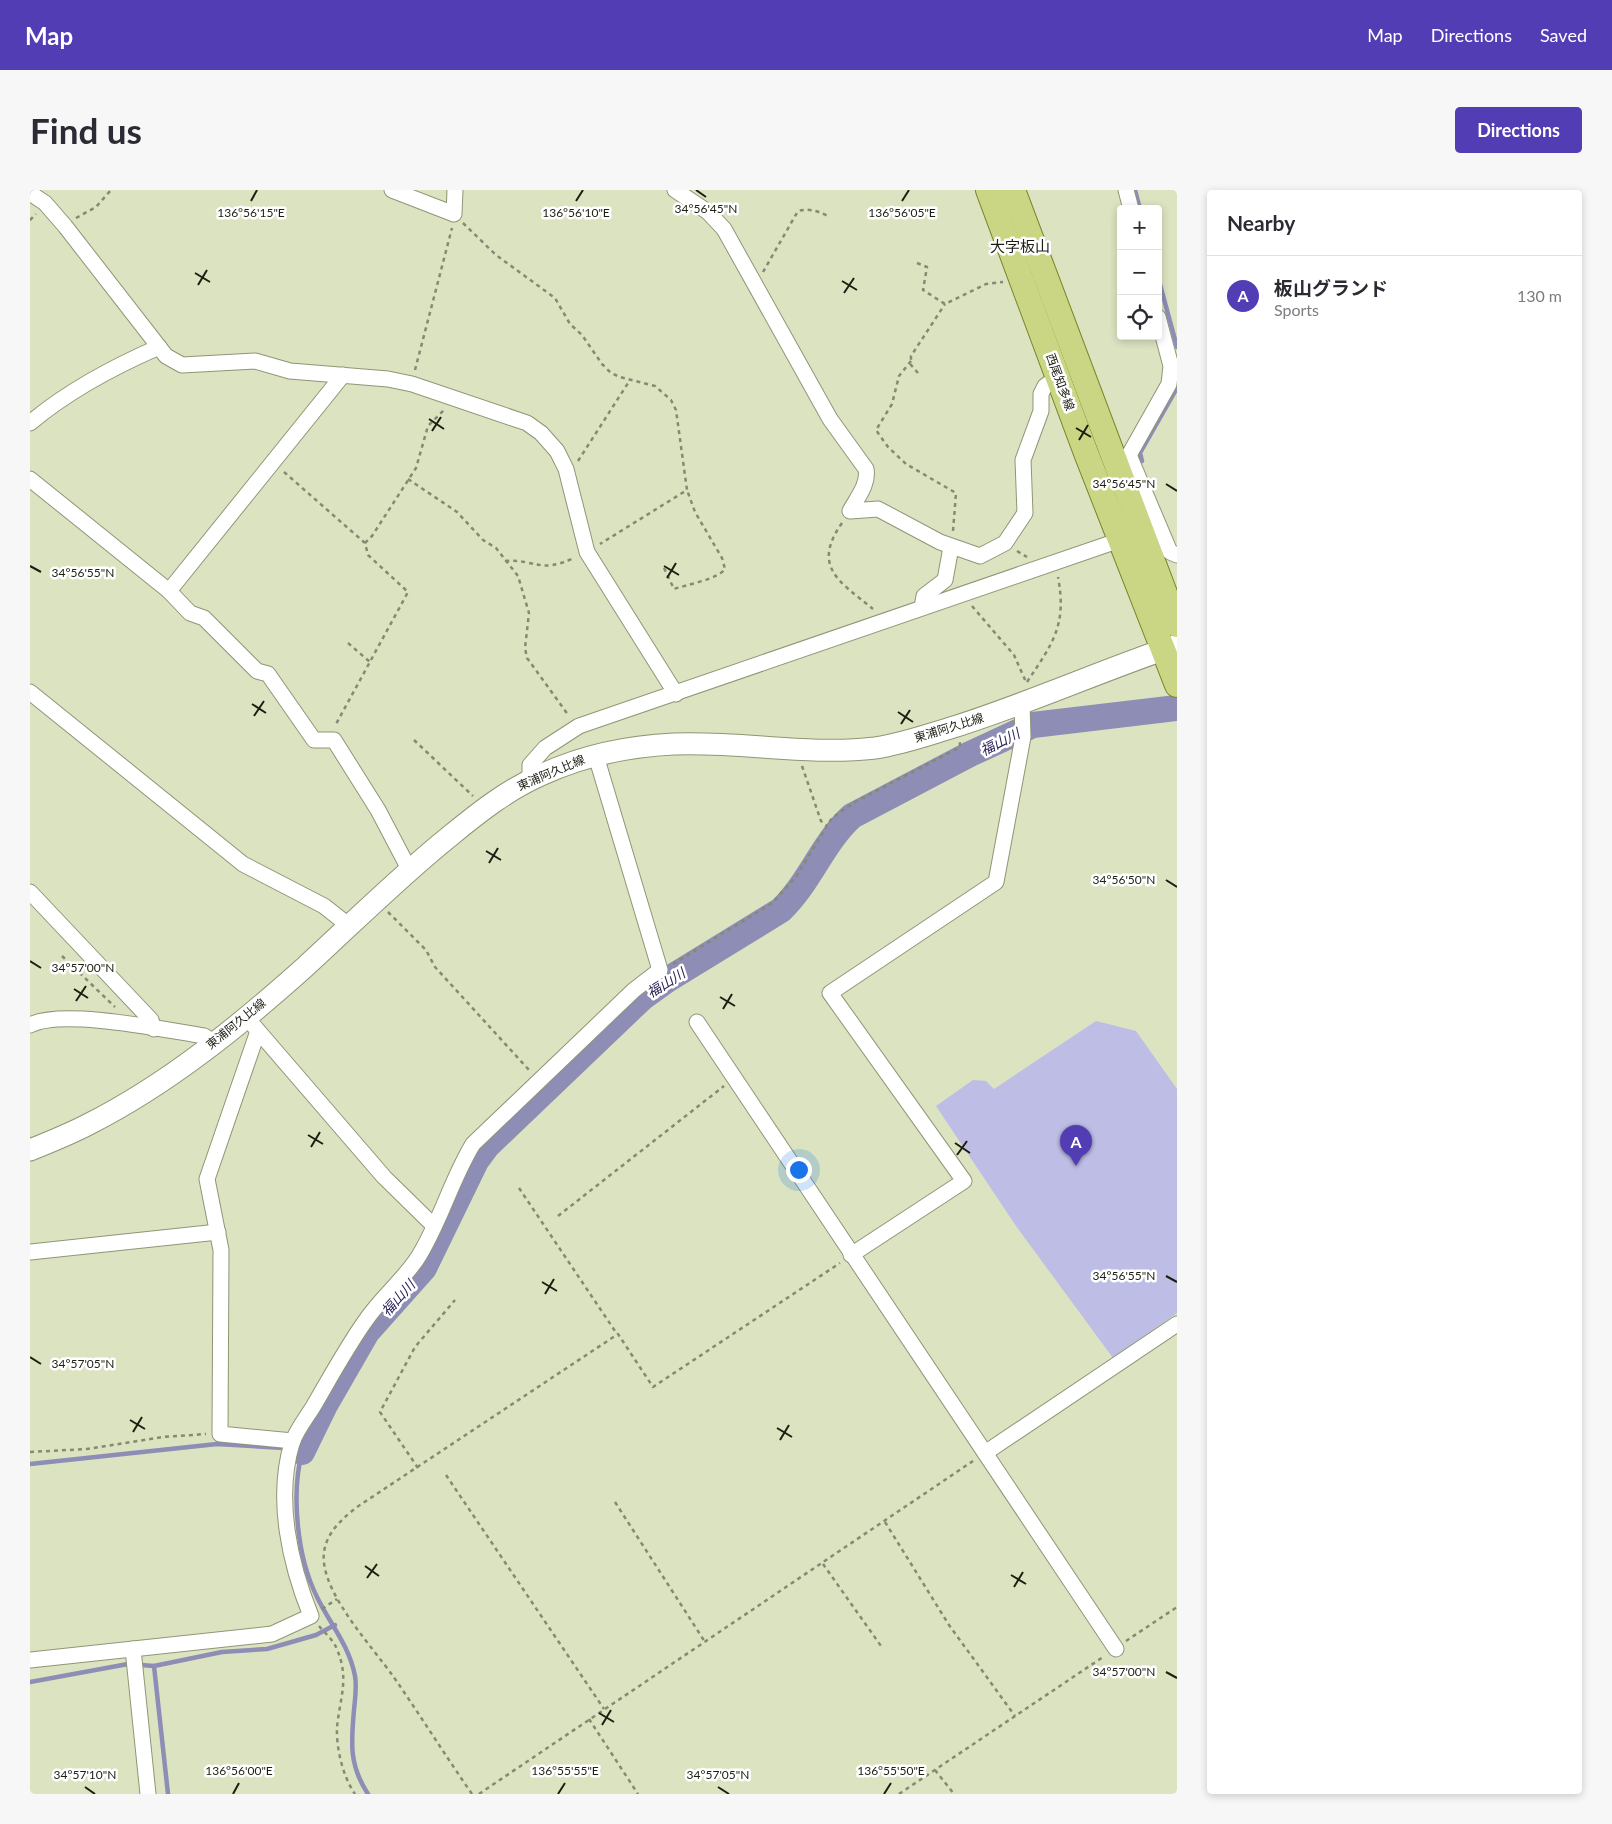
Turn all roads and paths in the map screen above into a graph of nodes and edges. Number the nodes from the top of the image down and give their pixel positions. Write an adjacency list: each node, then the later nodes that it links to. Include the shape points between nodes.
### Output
1 (111, 190): 12 (path, via 96,207)
2 (392, 190): 10 (street)
3 (455, 190): 10 (street)
4 (675, 190): 14 (street, via 708,212 724,229)
5 (988, 190): 22 (main road, 西尾知多線)
6 (1013, 190): 27 (main road, 西尾知多線)
7 (1126, 190): 9 (street)
8 (30, 193): 12 (street)
9 (1130, 205)
10 (454, 216): 23 (path, via 496,255 555,298 570,324 602,364 611,373); 24 (path)
11 (828, 216): 14 (path, via 816,210 798,211)
12 (65, 226): 18 (street)
13 (918, 263): 16 (path, via 927,267 923,290)
14 (755, 282): 33 (street, via 830,418 866,469 864,485)
15 (1008, 288): 16 (path, via 1004,282 986,284)
16 (945, 304): 19 (path, via 911,356)
17 (1162, 332): 27 (street, via 1171,366 1169,384)
18 (159, 347): 21 (street, via 166,356 182,365 254,361 290,371); 26 (street, via 67,395)
19 (911, 361): 20 (path); 37 (path, via 899,376 892,404 876,430 906,464 956,493)
20 (918, 373)
21 (343, 375): 24 (street, via 370,376); 28 (street)
22 (1059, 376): 34 (main road, 西尾知多線); 36 (street, via 1045,386 1041,394 1041,411 1023,460 1025,513)
23 (630, 380): 29 (path, via 576,465); 32 (path, via 655,386 671,400 676,410)
24 (412, 384): 25 (street)
25 (452, 398): 29 (street, via 541,432 558,451); 30 (path, via 428,426 416,468)
26 (30, 423)
27 (1122, 458): 39 (street, via 1170,552); 47 (main road, 西尾知多線)
28 (273, 462): 35 (path); 43 (street)
29 (566, 469): 38 (street)
30 (408, 478): 35 (path); 40 (path, via 458,512)
31 (30, 479): 43 (street)
32 (687, 490): 38 (path); 42 (path, via 725,569 674,588)
33 (850, 511): 37 (street, via 878,509); 46 (path, via 834,534 828,548 828,562 843,586 873,609)
34 (1120, 540): 41 (street); 49 (main road, 西尾知多線)
35 (365, 543): 50 (path, via 368,555 408,592)
36 (1005, 543): 37 (street, via 980,556); 41 (path)
37 (951, 547): 45 (street, via 946,580 924,596)
38 (587, 552): 40 (path, via 549,567 517,560); 53 (street)
39 (1177, 555)
40 (506, 561): 56 (path, via 518,576 529,613 526,658)
41 (1049, 565): 44 (street); 54 (path, via 1061,614 1057,633)
42 (664, 568)
43 (169, 591): 57 (street, via 190,613 204,618 257,671 268,674 314,740)
44 (967, 593): 45 (street); 54 (path, via 972,607 1014,655)
45 (922, 607): 46 (street)
46 (878, 622): 53 (street)
47 (1177, 625)
48 (348, 643): 50 (path)
49 (1169, 648): 51 (main road, 西尾知多線); 54 (main road, 東浦阿久比線)
50 (370, 662): 57 (path, via 336,721)
51 (1175, 678)
52 (30, 692): 67 (street, via 243,864 324,906)
53 (676, 694): 56 (street)
54 (1027, 702): 55 (main road, 東浦阿久比線); 84 (street, via 996,882 830,993 964,1181)
55 (958, 725): 59 (main road, 東浦阿久比線, via 879,747 842,751); 63 (path, via 960,747 855,802 832,818)
56 (576, 728): 61 (street, via 545,748 530,765)
57 (334, 740): 64 (street, via 378,810)
58 (414, 740): 62 (path)
59 (802, 750): 60 (main road, 東浦阿久比線, via 675,744); 63 (path, via 802,767 821,821)
60 (596, 756): 61 (main road, 東浦阿久比線, via 576,760); 69 (street)
61 (530, 780): 62 (main road, 東浦阿久比線)
62 (486, 808): 64 (main road, 東浦阿久比線)
63 (828, 826): 69 (path, via 796,876 771,904)
64 (409, 869): 66 (main road, 東浦阿久比線)
65 (30, 892): 74 (street, via 145,1013)
66 (375, 900): 67 (main road, 東浦阿久比線); 77 (path, via 426,950 435,967)
67 (348, 925): 71 (main road, 東浦阿久比線)
68 (62, 956): 73 (path, via 130,1020)
69 (660, 970): 77 (street, via 634,990)
70 (697, 1022): 76 (street)
71 (252, 1024): 75 (main road, 東浦阿久比線); 81 (street, via 384,1177); 82 (street, via 207,1179)
72 (30, 1025): 73 (street, via 71,1018)
73 (130, 1026): 74 (street)
74 (154, 1029): 75 (street, via 204,1036)
75 (214, 1042): 78 (main road, 東浦阿久比線, via 121,1106)
76 (734, 1078): 80 (path); 84 (street)
77 (538, 1081): 81 (street, via 474,1144 462,1162)
78 (30, 1150)
79 (519, 1188): 87 (path)
80 (558, 1216)
81 (434, 1226): 89 (street, via 416,1261 367,1318)
82 (218, 1232): 83 (street); 88 (street, via 221,1250)
83 (30, 1252)
84 (852, 1255): 87 (path, via 654,1387); 91 (street)
85 (455, 1300): 92 (path, via 414,1347 380,1412)
86 (1177, 1324): 91 (street)
87 (618, 1334): 92 (path)
88 (220, 1434): 89 (street); 90 (path)
89 (293, 1441): 98 (street, via 287,1470 289,1537 299,1586)
90 (30, 1452)
91 (985, 1453): 95 (path); 102 (street)
92 (418, 1468): 110 (path, via 342,1518 331,1532 323,1562 337,1599)
93 (446, 1475): 104 (path)
94 (615, 1502): 99 (path)
95 (884, 1522): 96 (path); 105 (path, via 949,1626)
96 (822, 1563): 99 (path); 100 (path)
97 (1177, 1607): 102 (path)
98 (312, 1616): 101 (street, via 272,1634); 109 (path, via 336,1646 343,1671 344,1693 337,1728 348,1784)
99 (705, 1642): 104 (path)
100 (881, 1646)
101 (133, 1649): 103 (street); 108 (street)
102 (1116, 1649): 105 (path)
103 (30, 1660)
104 (604, 1710): 106 (path)
105 (1015, 1716): 107 (path)
106 (589, 1719): 111 (path); 112 (path)
107 (935, 1770): 113 (path); 114 (path)
108 (148, 1794)
109 (354, 1794)
110 (472, 1794)
111 (479, 1794)
112 (638, 1794)
113 (899, 1794)
114 (954, 1794)

